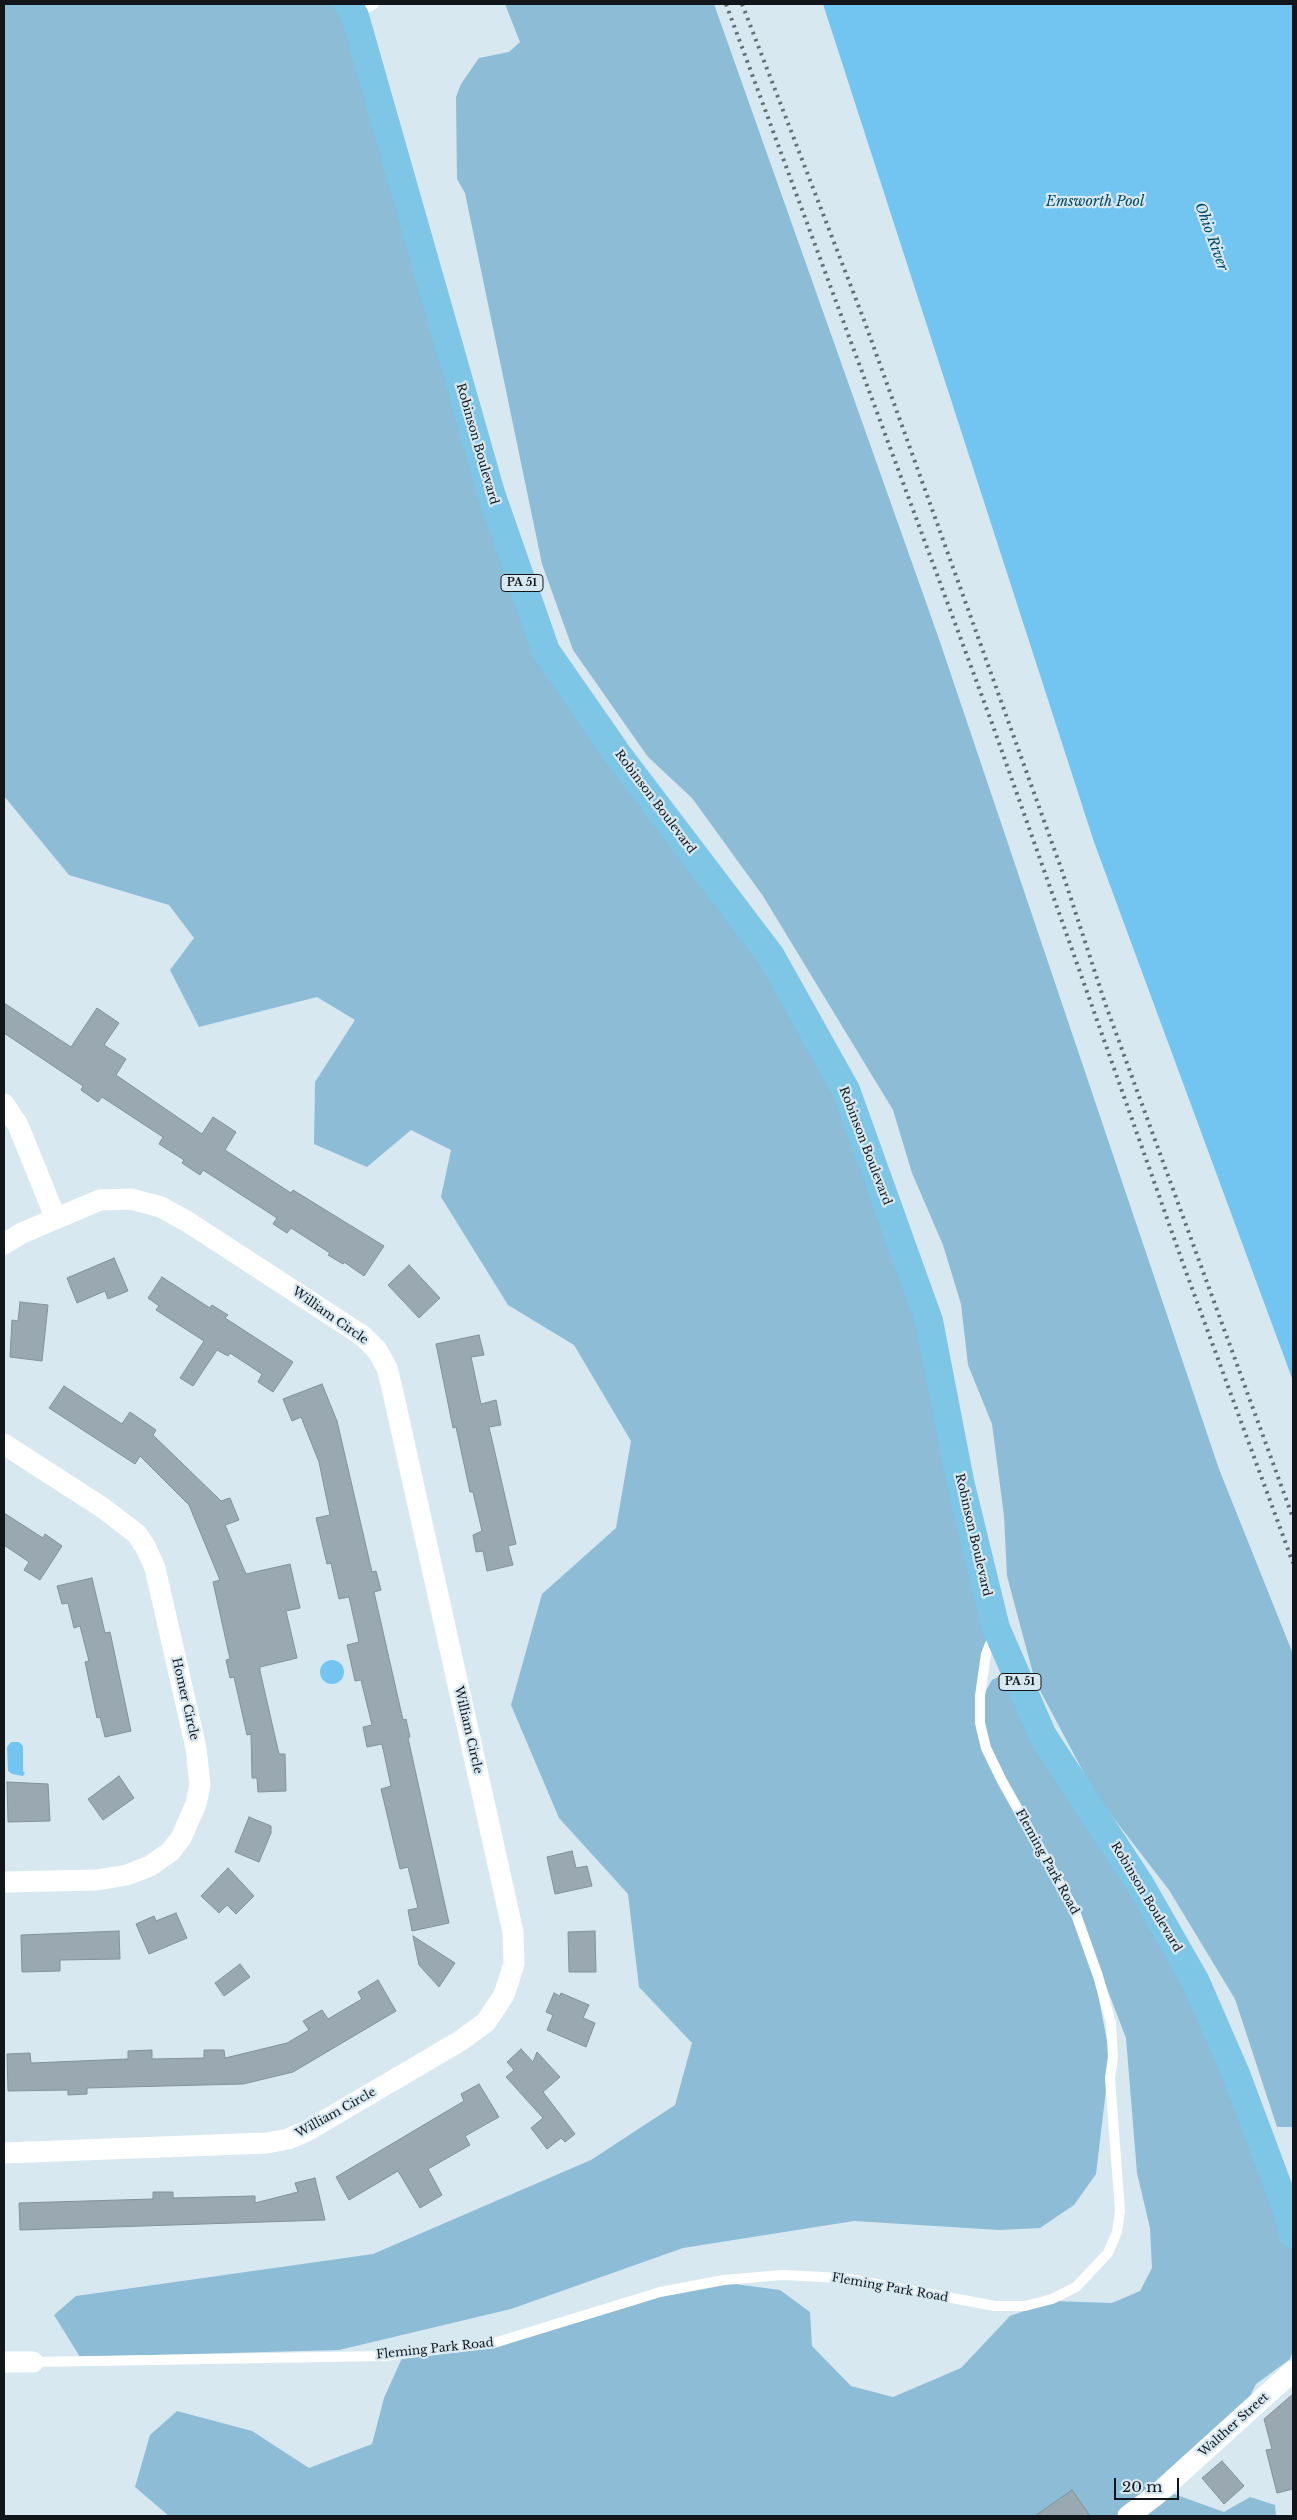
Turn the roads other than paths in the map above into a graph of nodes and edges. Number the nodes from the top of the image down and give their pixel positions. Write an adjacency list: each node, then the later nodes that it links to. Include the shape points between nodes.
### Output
1 (359, 7): 6 (main road, Robinson Boulevard / PA 51, via 491,493 546,651 619,756 771,956 846,1090 929,1321 960,1481)
2 (4, 1104): 3 (street, via 18,1124)
3 (56, 1219): 4 (street, William Circle); 8 (street, William Circle, via 100,1200 131,1199 161,1207 354,1331 377,1350 389,1374 513,1932 514,1964 504,1995 486,2022 307,2131 288,2139 267,2143)
4 (4, 1244)
5 (4, 1444): 7 (street, Homer Circle, via 111,1513 137,1534 146,1548 155,1568 196,1748 200,1786 193,1813 181,1838 170,1852 150,1866 127,1875 97,1880)
6 (996, 1628): 9 (main road, Robinson Boulevard / PA 51, via 1043,1736 1140,1884 1196,1982 1236,2074); 11 (lane, Fleming Park Road, via 986,1654 980,1696 980,1723 986,1748 1074,1909 1098,1976 1110,2023 1114,2057 1110,2078 1120,2211 1117,2232 1108,2252 1076,2287 1043,2302 1025,2306 994,2306 844,2278 772,2276 724,2280 660,2292 485,2344 384,2356)
7 (4, 1882)
8 (4, 2153)
9 (1293, 2234)
10 (4, 2362): 11 (street, Fleming Park Road)
11 (33, 2362)
12 (1293, 2371): 13 (street, Walther Street, via 1156,2495)
13 (1128, 2516)

